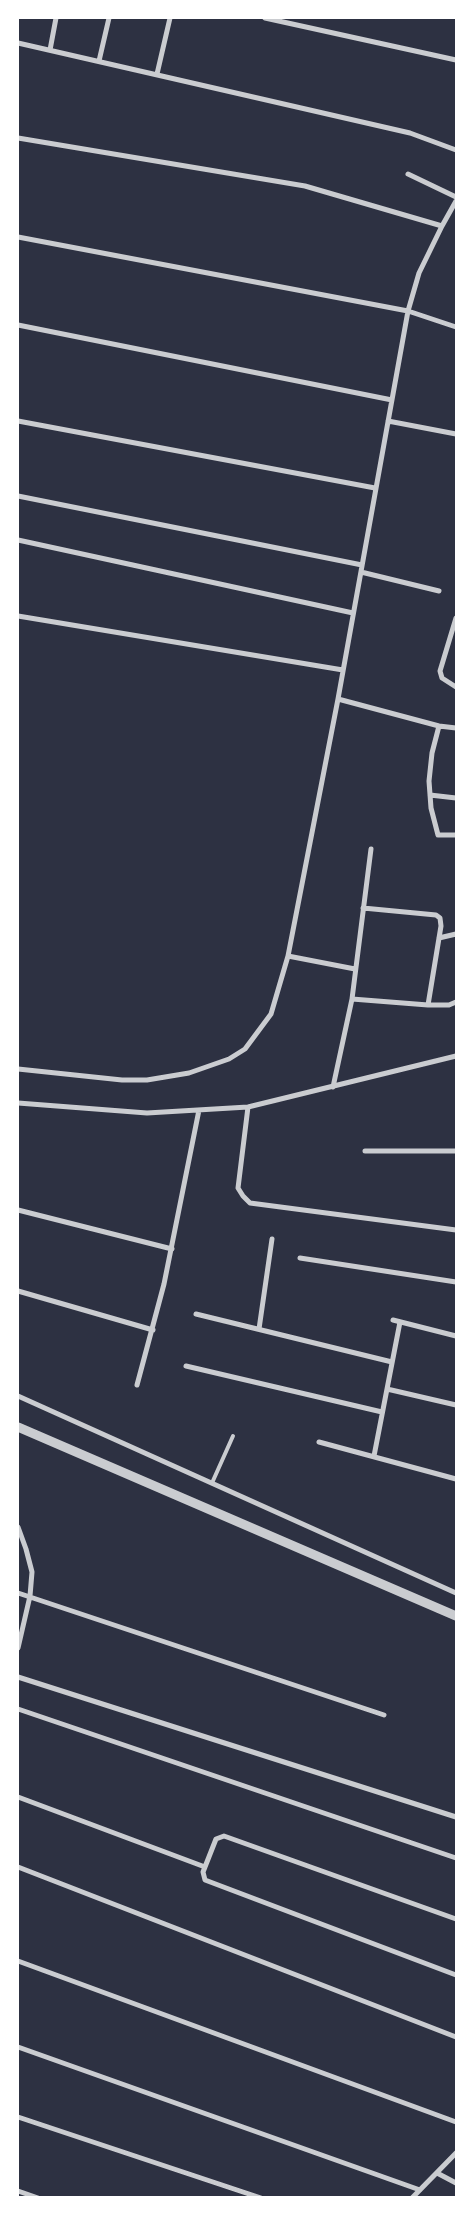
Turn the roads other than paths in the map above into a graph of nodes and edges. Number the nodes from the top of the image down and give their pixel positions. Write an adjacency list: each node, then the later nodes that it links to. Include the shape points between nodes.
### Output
1 (56, 18): 6 (street)
2 (109, 18): 8 (street)
3 (170, 18): 9 (street)
4 (265, 18): 7 (street)
5 (18, 43): 6 (street)
6 (50, 50): 8 (street)
7 (456, 60)
8 (99, 61): 9 (street)
9 (157, 74): 11 (street, via 410,133)
10 (18, 138): 15 (street, via 305,186)
11 (456, 150)
12 (408, 174): 13 (street)
13 (456, 197)
14 (456, 201): 15 (street)
15 (442, 226): 17 (street, via 419,273)
16 (18, 237): 17 (street)
17 (408, 311): 19 (street); 20 (street)
18 (18, 325): 20 (street)
19 (456, 327)
20 (392, 400): 22 (street)
21 (18, 421): 24 (street)
22 (388, 421): 23 (street); 24 (street)
23 (456, 434)
24 (375, 488): 27 (street)
25 (18, 496): 27 (street)
26 (18, 540): 30 (street)
27 (362, 565): 28 (street)
28 (361, 572): 29 (street); 30 (street)
29 (439, 590)
30 (353, 613): 33 (street)
31 (18, 616): 33 (street)
32 (456, 618): 34 (street, via 440,671 442,678)
33 (343, 670): 35 (street)
34 (456, 687)
35 (338, 699): 36 (street); 45 (street)
36 (439, 726): 37 (street); 38 (street, via 432,753)
37 (456, 728)
38 (430, 795): 39 (street); 40 (street, via 438,835)
39 (456, 798)
40 (456, 835)
41 (371, 849): 42 (street)
42 (363, 908): 44 (street, via 436,916 442,921); 46 (street)
43 (456, 934): 44 (street)
44 (439, 938): 49 (street)
45 (288, 956): 46 (street); 51 (street, via 271,1014 245,1049 229,1059 189,1073 147,1080)
46 (355, 969): 47 (street)
47 (352, 999): 49 (street); 52 (street)
48 (456, 1002): 49 (street)
49 (428, 1005)
50 (456, 1056): 52 (street)
51 (18, 1069)
52 (333, 1087): 54 (street)
53 (18, 1102): 55 (street, via 147,1113)
54 (248, 1106): 55 (street); 59 (street, via 238,1188 250,1203)
55 (199, 1110): 61 (street)
56 (364, 1151): 57 (street)
57 (456, 1151)
58 (18, 1210): 61 (street)
59 (456, 1230)
60 (272, 1239): 68 (street)
61 (172, 1249): 69 (street)
62 (300, 1258): 63 (street)
63 (456, 1282)
64 (18, 1292): 69 (street)
65 (196, 1314): 68 (street)
66 (394, 1320): 67 (street)
67 (400, 1322): 70 (street); 71 (street)
68 (259, 1329): 71 (street)
69 (153, 1330): 73 (street)
70 (456, 1336)
71 (392, 1362): 74 (street)
72 (186, 1366): 77 (street)
73 (137, 1385)
74 (387, 1389): 76 (street); 77 (street)
75 (18, 1396): 83 (street)
76 (456, 1405)
77 (382, 1412): 81 (street)
78 (18, 1428): 88 (street)
79 (233, 1436): 83 (lane)
80 (319, 1442): 81 (street)
81 (374, 1456): 82 (street)
82 (456, 1479)
83 (212, 1484): 86 (street)
84 (18, 1527): 87 (street, via 32,1572)
85 (18, 1593): 87 (street)
86 (456, 1593)
87 (30, 1596): 89 (street); 92 (street)
88 (456, 1616)
89 (18, 1648)
90 (18, 1678): 94 (street)
91 (18, 1709): 95 (street)
92 (384, 1715)
93 (18, 1797): 97 (street)
94 (456, 1817)
95 (456, 1858)
96 (18, 1867): 101 (street)
97 (205, 1867): 98 (street, via 216,1840 224,1836); 100 (street, via 205,1880)
98 (456, 1919)
99 (18, 1961): 104 (street)
100 (456, 1975)
101 (456, 2036)
102 (18, 2047): 108 (street)
103 (18, 2117): 111 (street)
104 (456, 2122)
105 (456, 2153): 106 (street)
106 (437, 2173): 107 (street); 108 (street)
107 (456, 2183)
108 (420, 2190): 112 (street)
109 (18, 2191): 110 (street)
110 (38, 2198)
111 (261, 2198)
112 (412, 2198)

